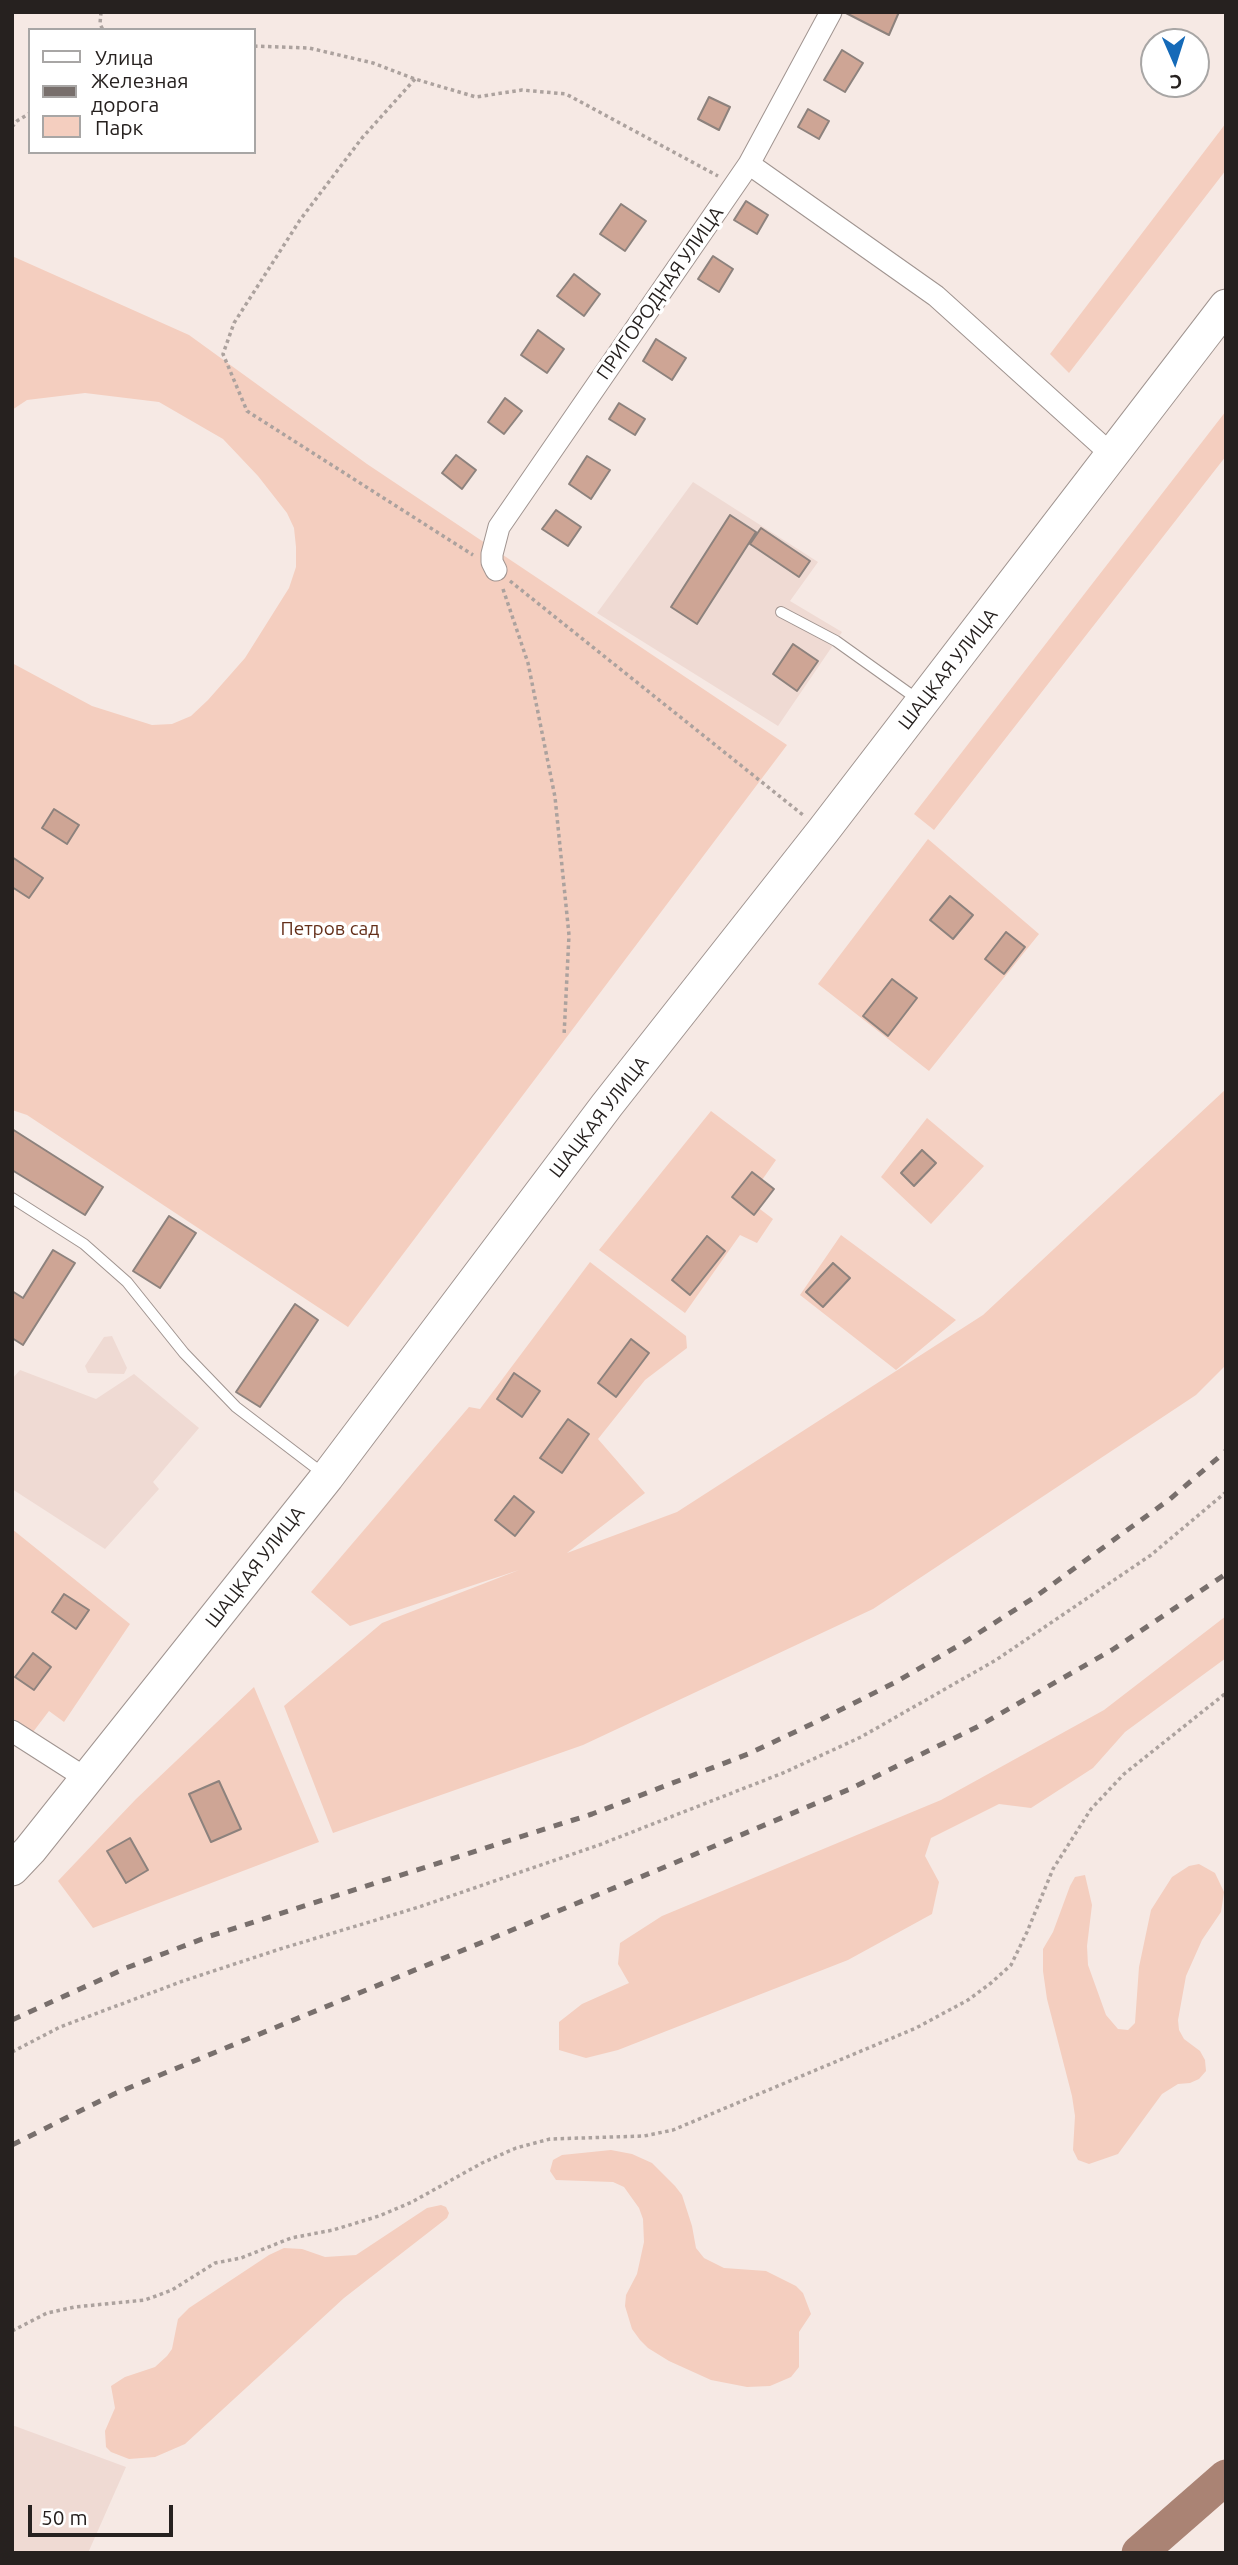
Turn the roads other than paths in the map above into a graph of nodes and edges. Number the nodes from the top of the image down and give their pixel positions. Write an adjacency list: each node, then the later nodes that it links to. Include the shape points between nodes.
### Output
1 (831, 12): 2 (street, ПРИГОРОДНАЯ УЛИЦА)
2 (749, 164): 4 (street, via 936,296); 5 (street, ПРИГОРОДНАЯ УЛИЦА, via 499,527 492,554)
3 (1226, 306): 4 (main road, ШАЦКАЯ УЛИЦА)
4 (1112, 456): 7 (main road, ШАЦКАЯ УЛИЦА)
5 (496, 570)
6 (781, 612): 7 (lane, via 836,641)
7 (922, 702): 9 (main road, ШАЦКАЯ УЛИЦА, via 607,1105)
8 (12, 1198): 9 (lane, via 84,1244 127,1282 184,1353 236,1407)
9 (327, 1477): 11 (main road, ШАЦКАЯ УЛИЦА)
10 (12, 1731): 11 (street)
11 (87, 1779): 12 (main road, ШАЦКАЯ УЛИЦА)
12 (12, 1869)

